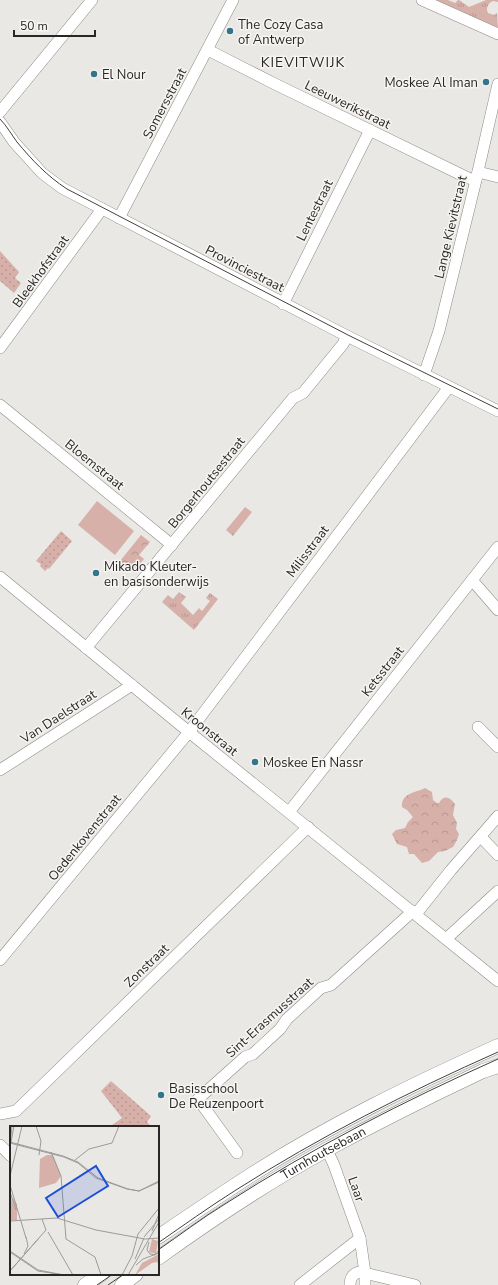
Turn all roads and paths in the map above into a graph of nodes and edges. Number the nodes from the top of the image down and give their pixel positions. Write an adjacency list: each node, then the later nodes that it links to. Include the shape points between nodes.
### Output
1 (92, 0): 7 (street)
2 (233, 0): 5 (street, Somersstraat)
3 (422, 0): 4 (street)
4 (498, 34)
5 (208, 50): 9 (street, Leeuwerikstraat); 13 (street, Somersstraat)
6 (498, 86): 10 (street, Lange Kievitstraat)
7 (0, 112)
8 (0, 122): 12 (street, Provinciestraat, via 42,173 62,188)
9 (370, 130): 10 (street, Leeuwerikstraat, via 468,178); 14 (street, Lentestraat)
10 (477, 176): 11 (street, Leeuwerikstraat); 17 (street, Lange Kievitstraat, via 440,332)
11 (498, 177)
12 (102, 209): 13 (street, Provinciestraat); 16 (street, Bleekhofstraat)
13 (119, 218): 14 (street, Provinciestraat)
14 (283, 304): 15 (street, Provinciestraat)
15 (348, 336): 17 (street, Provinciestraat); 21 (street, Borgerhoutsestraat, via 303,393 293,398)
16 (0, 348)
17 (424, 375): 18 (street, Provinciestraat)
18 (449, 387): 20 (street, Provinciestraat); 29 (street, Milisstraat)
19 (0, 405): 21 (street, Bloemstraat)
20 (498, 411)
21 (172, 545): 26 (street, Borgerhoutsestraat)
22 (498, 547): 24 (street, Ketsstraat)
23 (0, 577): 26 (street, Kroonstraat)
24 (472, 580): 25 (street); 32 (street, Ketsstraat)
25 (498, 610)
26 (86, 648): 27 (street, Kroonstraat)
27 (132, 685): 29 (street, Kroonstraat); 31 (street, Van Daelstraat)
28 (478, 727): 30 (street)
29 (189, 732): 32 (street, Kroonstraat); 40 (street, Oedenkovenstraat)
30 (498, 747)
31 (0, 770)
32 (289, 812): 34 (street, Kroonstraat)
33 (498, 816): 35 (street, Sint-Erasmusstraat)
34 (308, 827): 38 (street, Kroonstraat); 44 (street, Zonstraat, via 16,1111)
35 (481, 836): 36 (street); 38 (street, Sint-Erasmusstraat)
36 (498, 855)
37 (498, 891): 39 (street)
38 (414, 913): 39 (street, Kroonstraat); 47 (street, Sint-Erasmusstraat, via 331,985 321,988 253,1054 198,1099)
39 (446, 939): 41 (street, Kroonstraat)
40 (0, 960)
41 (498, 981)
42 (498, 1046): 49 (main road, Turnhoutsebaan, via 318,1136 252,1174)
43 (498, 1066): 46 (main road, Turnhoutsebaan, via 394,1114)
44 (0, 1114)
45 (0, 1145): 48 (street)
46 (327, 1150): 50 (street, Laar); 51 (main road, Turnhoutsebaan, via 263,1187)
47 (237, 1153)
48 (10, 1155)
49 (159, 1236)
50 (360, 1238): 52 (street, Laar); 57 (street)
51 (159, 1257)
52 (365, 1273): 58 (street, via 355,1273); 59 (street, Laar); 60 (street)
53 (100, 1275): 55 (main road)
54 (135, 1275): 56 (main road)
55 (85, 1285)
56 (122, 1285)
57 (300, 1285)
58 (350, 1285)
59 (365, 1285)
60 (415, 1285)

